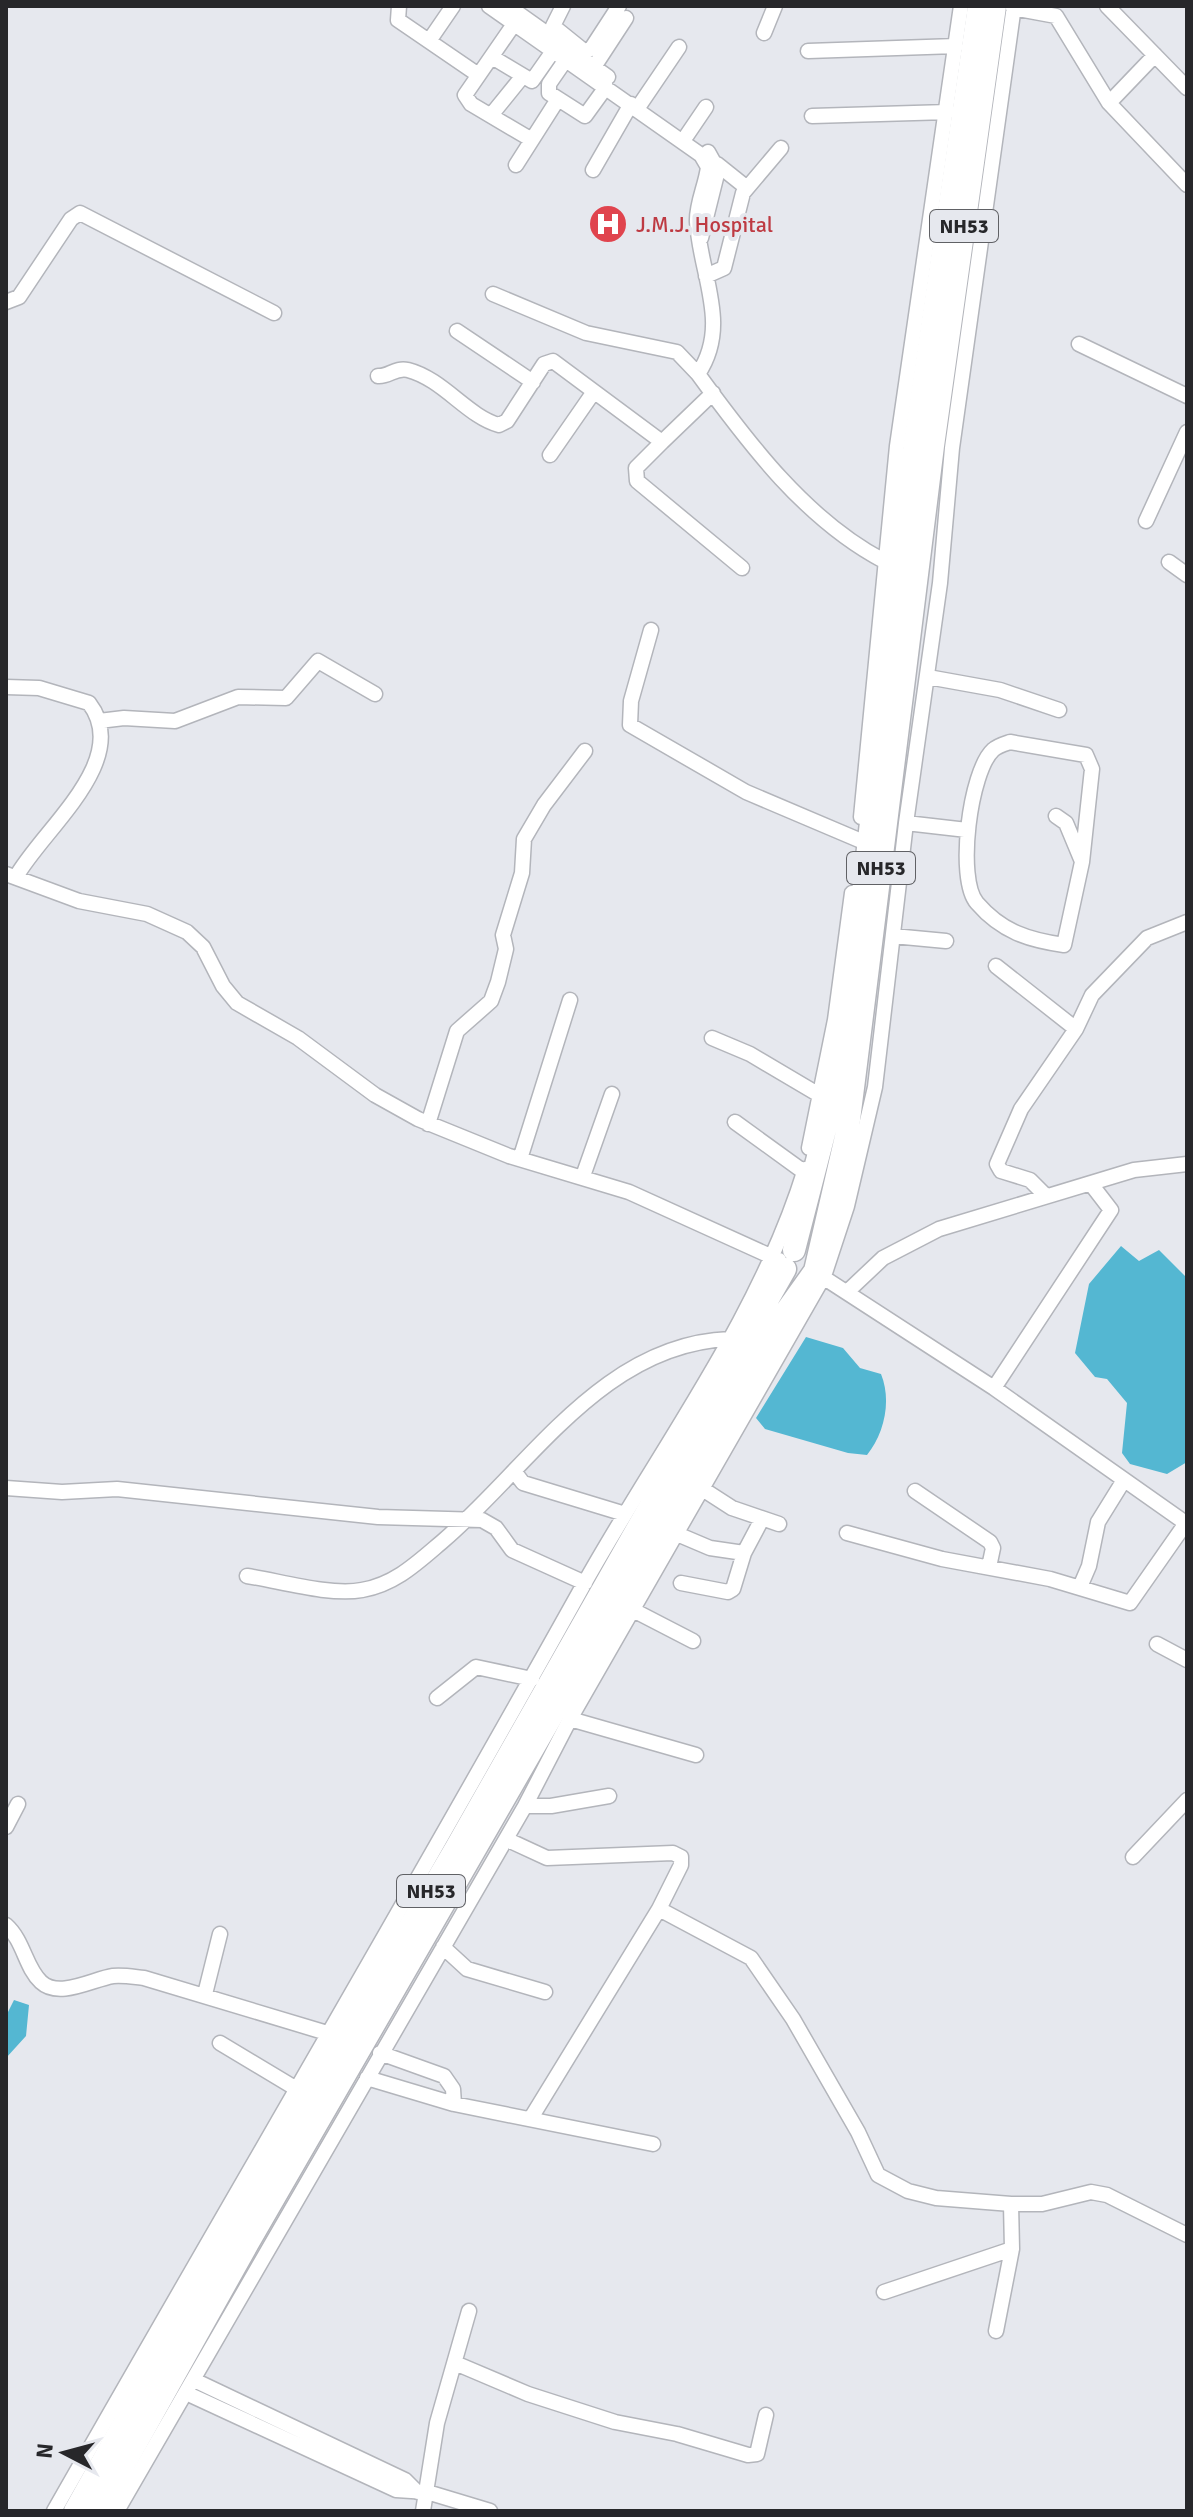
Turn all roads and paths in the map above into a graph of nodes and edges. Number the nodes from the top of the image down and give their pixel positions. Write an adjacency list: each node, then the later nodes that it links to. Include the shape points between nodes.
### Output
1 (399, 6): 15 (street, via 398,20)
2 (453, 6): 15 (street)
3 (489, 6): 13 (street)
4 (508, 6): 20 (street)
5 (544, 6): 11 (street)
6 (775, 6): 14 (street)
7 (961, 6): 16 (street)
8 (979, 6): 57 (highway, NH53)
9 (1107, 6): 21 (street)
10 (1007, 7): 29 (street, via 1056,16); 57 (highway, NH53)
11 (560, 10): 20 (street, via 555,30)
12 (622, 12): 20 (street, via 591,49); 23 (street)
13 (514, 24): 18 (street); 22 (street)
14 (764, 33)
15 (429, 41): 24 (street)
16 (956, 46): 19 (street); 32 (street)
17 (679, 47): 30 (street)
18 (553, 51): 20 (street); 25 (street, via 532,81)
19 (808, 51)
20 (571, 52): 23 (street); 26 (street); 28 (street, via 548,88)
21 (1155, 55): 27 (street); 29 (street)
22 (492, 57): 24 (street); 25 (street)
23 (594, 67): 30 (street)
24 (477, 74): 33 (street, via 465,95)
25 (522, 77): 33 (street)
26 (606, 87): 28 (street, via 589,115); 30 (street)
27 (1187, 88)
28 (558, 99): 36 (street)
29 (1109, 103): 41 (street)
30 (637, 105): 35 (street); 39 (street); 40 (street)
31 (706, 107): 35 (street)
32 (948, 112): 34 (street); 57 (street)
33 (492, 114): 36 (street)
34 (812, 116)
35 (687, 135): 39 (street, via 708,152)
36 (532, 140): 38 (street)
37 (781, 148): 42 (street)
38 (516, 165)
39 (712, 166): 42 (street); 43 (street, via 697,212)
40 (593, 170)
41 (1187, 185)
42 (747, 188): 43 (street, via 726,264)
43 (706, 276): 49 (street, via 715,336)
44 (493, 294): 49 (street, via 586,333 677,352)
45 (6, 302): 46 (street, via 19,297 80,213)
46 (274, 313)
47 (457, 331): 51 (street)
48 (1079, 344): 54 (street)
49 (698, 374): 53 (street)
50 (378, 376): 51 (street, via 409,370 499,425)
51 (533, 382): 52 (street, via 544,364 553,361)
52 (593, 393): 56 (street); 58 (street)
53 (713, 393): 56 (street); 61 (street, via 808,507 849,542)
54 (1187, 396)
55 (1187, 432): 60 (street)
56 (662, 442): 63 (street, via 636,468 637,481)
57 (925, 445): 59 (highway, NH53); 59 (street)
58 (550, 455)
59 (922, 473): 61 (street); 66 (street); 95 (highway, NH53, via 844,1056); 96 (highway, NH53, via 862,1037 848,1128)
60 (1146, 521)
61 (884, 561): 75 (street)
62 (1169, 562): 64 (street)
63 (742, 568)
64 (1187, 575)
65 (651, 630): 75 (street, via 631,701 630,725 746,792)
66 (928, 677): 69 (street, via 1000,690); 73 (street)
67 (6, 687): 70 (street, via 71,696 89,703)
68 (375, 694): 70 (street, via 318,661 286,698 238,697 175,721)
69 (1059, 710)
70 (99, 721): 77 (street, via 100,754 91,773)
71 (585, 751): 88 (street, via 524,839 522,873 503,935 506,949 498,982 491,1001 457,1031)
72 (1056, 816): 76 (street, via 1066,823)
73 (906, 823): 74 (street); 79 (street)
74 (967, 830): 76 (street, via 969,888 976,903 1027,940 1064,945); 76 (street, via 991,751 1010,742 1086,755 1092,769)
75 (859, 840): 86 (street)
76 (1082, 862)
77 (11, 876): 88 (street, via 79,901 147,914 187,932 203,947 237,1003)
78 (1187, 922): 83 (street, via 1147,938 1092,995)
79 (893, 936): 80 (street); 96 (street, via 875,1087 847,1206)
80 (946, 941)
81 (996, 966): 83 (street)
82 (570, 1000): 89 (street)
83 (1076, 1029): 94 (street, via 1021,1109 997,1160 1001,1171 1030,1180)
84 (712, 1038): 86 (street)
85 (612, 1094): 92 (street)
86 (821, 1096): 91 (street)
87 (735, 1122): 91 (street)
88 (428, 1124): 89 (street)
89 (520, 1159): 92 (street)
90 (1187, 1164): 93 (street, via 1134,1170)
91 (804, 1172): 95 (street)
92 (583, 1176): 95 (street)
93 (1091, 1184): 94 (street); 99 (street, via 1111,1210)
94 (1045, 1195): 97 (street, via 939,1229 883,1258)
95 (784, 1260): 96 (highway, via 793,1278); 98 (street); 158 (highway, NH53, via 456,1848 245,2207)
96 (815, 1271): 97 (street); 103 (street); 159 (highway, NH53, via 780,1320)
97 (847, 1292): 99 (street)
98 (730, 1339): 100 (street, via 699,1340 644,1359 576,1411); 105 (street)
99 (994, 1388): 101 (street)
100 (514, 1471): 105 (street, via 523,1483); 106 (street)
101 (1124, 1480): 109 (street); 117 (street, via 1098,1522)
102 (6, 1488): 106 (street, via 117,1489 406,1519)
103 (701, 1488): 107 (street); 111 (street)
104 (915, 1491): 113 (street, via 990,1542)
105 (625, 1514): 115 (street)
106 (469, 1519): 114 (street, via 404,1574 361,1591); 115 (street, via 496,1528 512,1550)
107 (762, 1519): 108 (street); 112 (street)
108 (779, 1524)
109 (1186, 1524): 117 (street, via 1130,1603)
110 (847, 1533): 113 (street)
111 (677, 1534): 112 (street, via 710,1548); 118 (street)
112 (744, 1553): 116 (street, via 736,1585 728,1592)
113 (989, 1567): 117 (street)
114 (247, 1576)
115 (585, 1583): 122 (street)
116 (681, 1583)
117 (1080, 1587)
118 (633, 1610): 119 (street); 124 (street)
119 (693, 1641)
120 (1157, 1644): 121 (street)
121 (1187, 1660)
122 (532, 1679): 123 (street, via 476,1667); 139 (street)
123 (437, 1698)
124 (570, 1719): 125 (street); 129 (street)
125 (696, 1755)
126 (609, 1796): 129 (street)
127 (1187, 1800): 132 (street)
128 (18, 1804): 130 (street)
129 (525, 1806): 131 (street)
130 (6, 1827)
131 (506, 1839): 133 (street, via 547,1858 673,1853 681,1857 681,1865); 136 (street)
132 (1133, 1857)
133 (659, 1909): 145 (street); 147 (street, via 751,1958 793,2019 878,2175 936,2198)
134 (6, 1925): 138 (street, via 45,1986 67,1988 121,1975)
135 (220, 1934): 138 (street)
136 (443, 1947): 137 (street, via 467,1969); 141 (street)
137 (545, 1992)
138 (205, 1994): 139 (street)
139 (327, 2033): 143 (street)
140 (220, 2043): 143 (street)
141 (380, 2053): 142 (street); 144 (street, via 444,2076 453,2089)
142 (367, 2078): 144 (street); 154 (street)
143 (295, 2088): 157 (street)
144 (454, 2104): 145 (street)
145 (531, 2118): 146 (street)
146 (653, 2144)
147 (1011, 2204): 148 (street, via 1056,2201 1082,2191 1099,2193); 149 (street)
148 (1187, 2235)
149 (1012, 2249): 150 (street); 152 (street)
150 (884, 2292)
151 (469, 2311): 153 (street)
152 (996, 2331)
153 (455, 2363): 155 (street, via 615,2422 748,2455 760,2448); 156 (street)
154 (190, 2386): 156 (street, via 396,2490); 160 (street)
155 (766, 2415)
156 (422, 2492): 161 (street); 162 (street)
157 (54, 2511)
158 (75, 2511)
159 (98, 2511)
160 (117, 2511)
161 (423, 2511)
162 (490, 2511)

